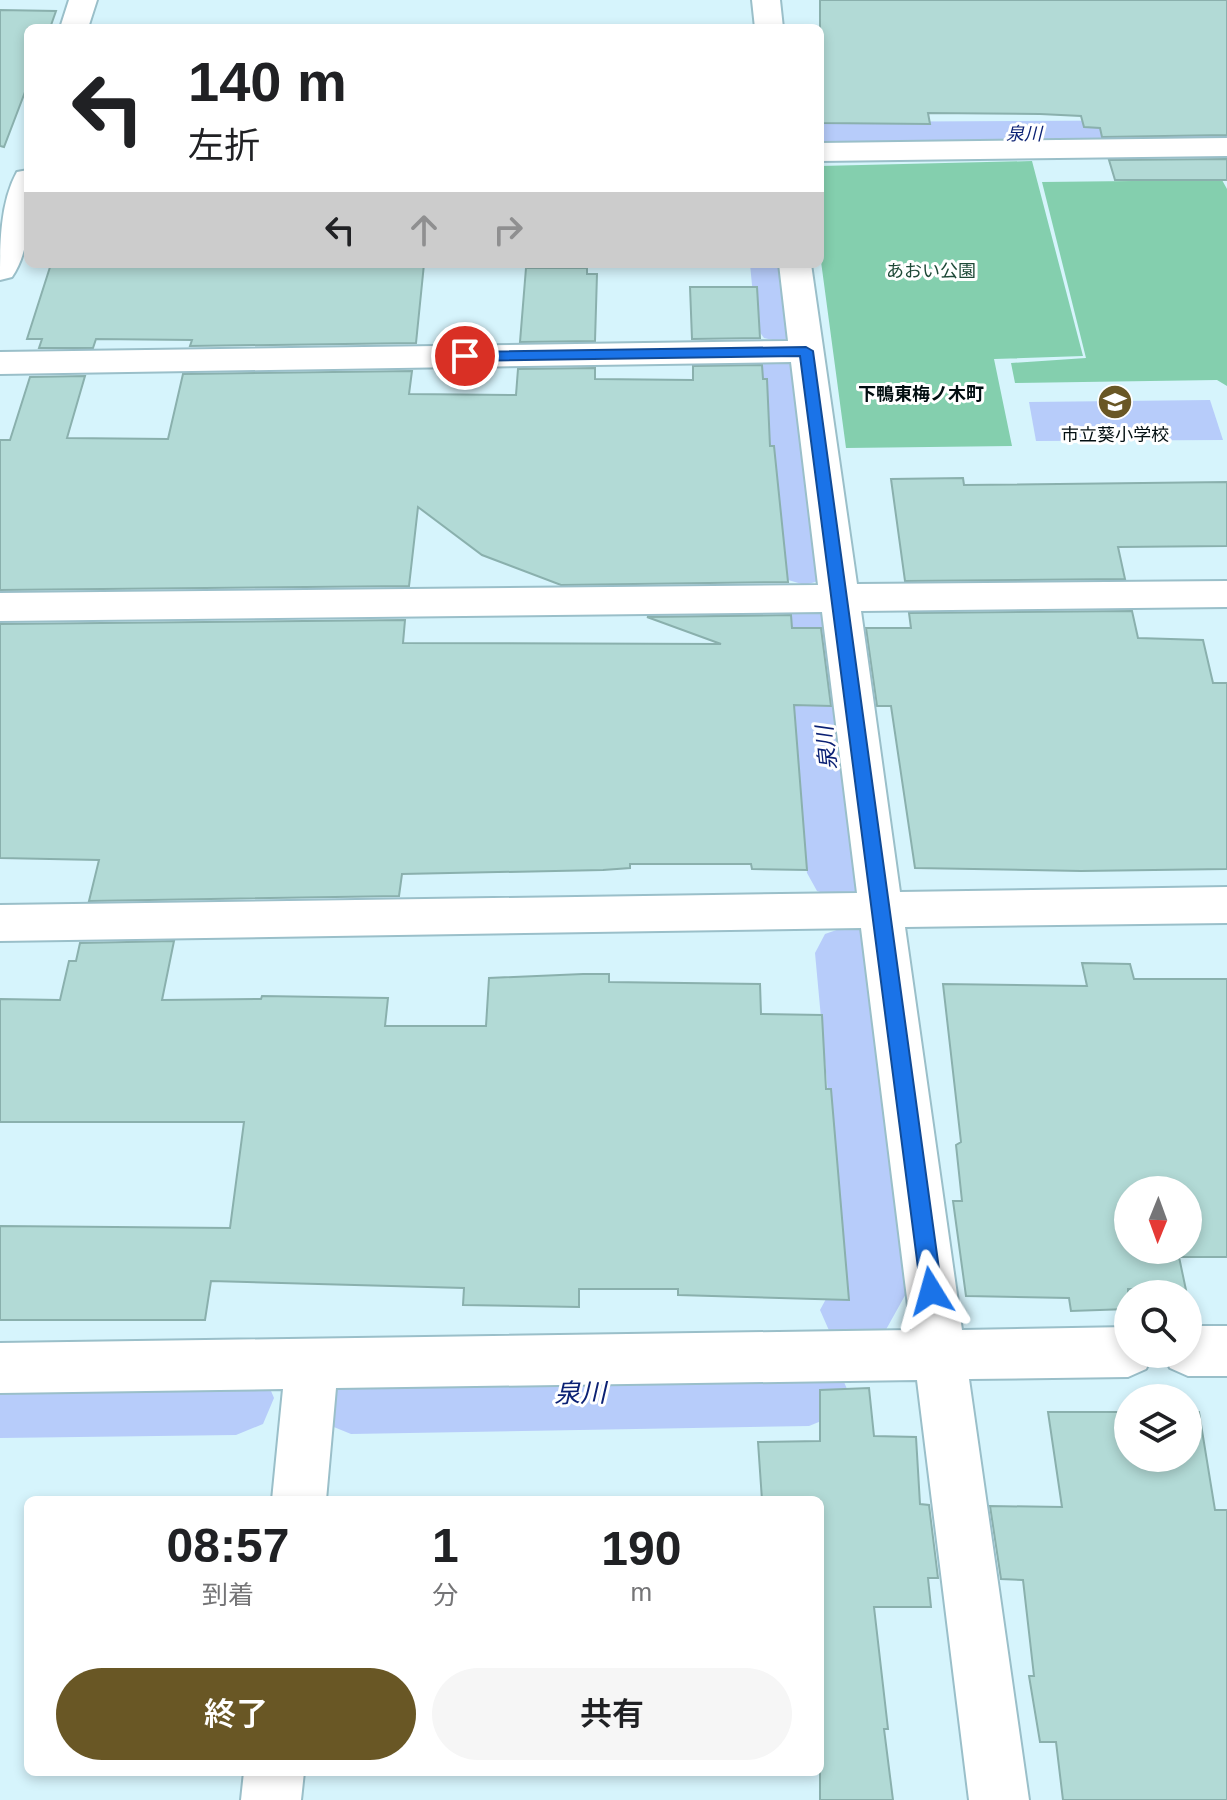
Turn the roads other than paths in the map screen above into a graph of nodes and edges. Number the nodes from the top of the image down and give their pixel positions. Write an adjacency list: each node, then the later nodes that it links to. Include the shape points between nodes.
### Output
1 (83, 0): 3 (street)
2 (766, 0): 4 (street)
3 (75, 24)
4 (769, 24)
5 (1227, 147): 6 (street)
6 (824, 152)
7 (0, 161): 8 (street)
8 (24, 161)
9 (24, 192): 11 (street)
10 (796, 268): 12 (street)
11 (0, 270)
12 (806, 351): 13 (street); 15 (street)
13 (0, 363)
14 (1227, 594): 15 (street)
15 (839, 599): 16 (street); 18 (street)
16 (0, 607)
17 (1227, 905): 18 (street)
18 (881, 912): 19 (street); 23 (street)
19 (0, 923)
20 (1202, 1351): 21 (street)
21 (1227, 1351)
22 (1114, 1352): 23 (street)
23 (940, 1355): 24 (street); 29 (street)
24 (312, 1364): 25 (street); 26 (street)
25 (0, 1368)
26 (299, 1496)
27 (274, 1776): 28 (street)
28 (271, 1800)
29 (999, 1800)

